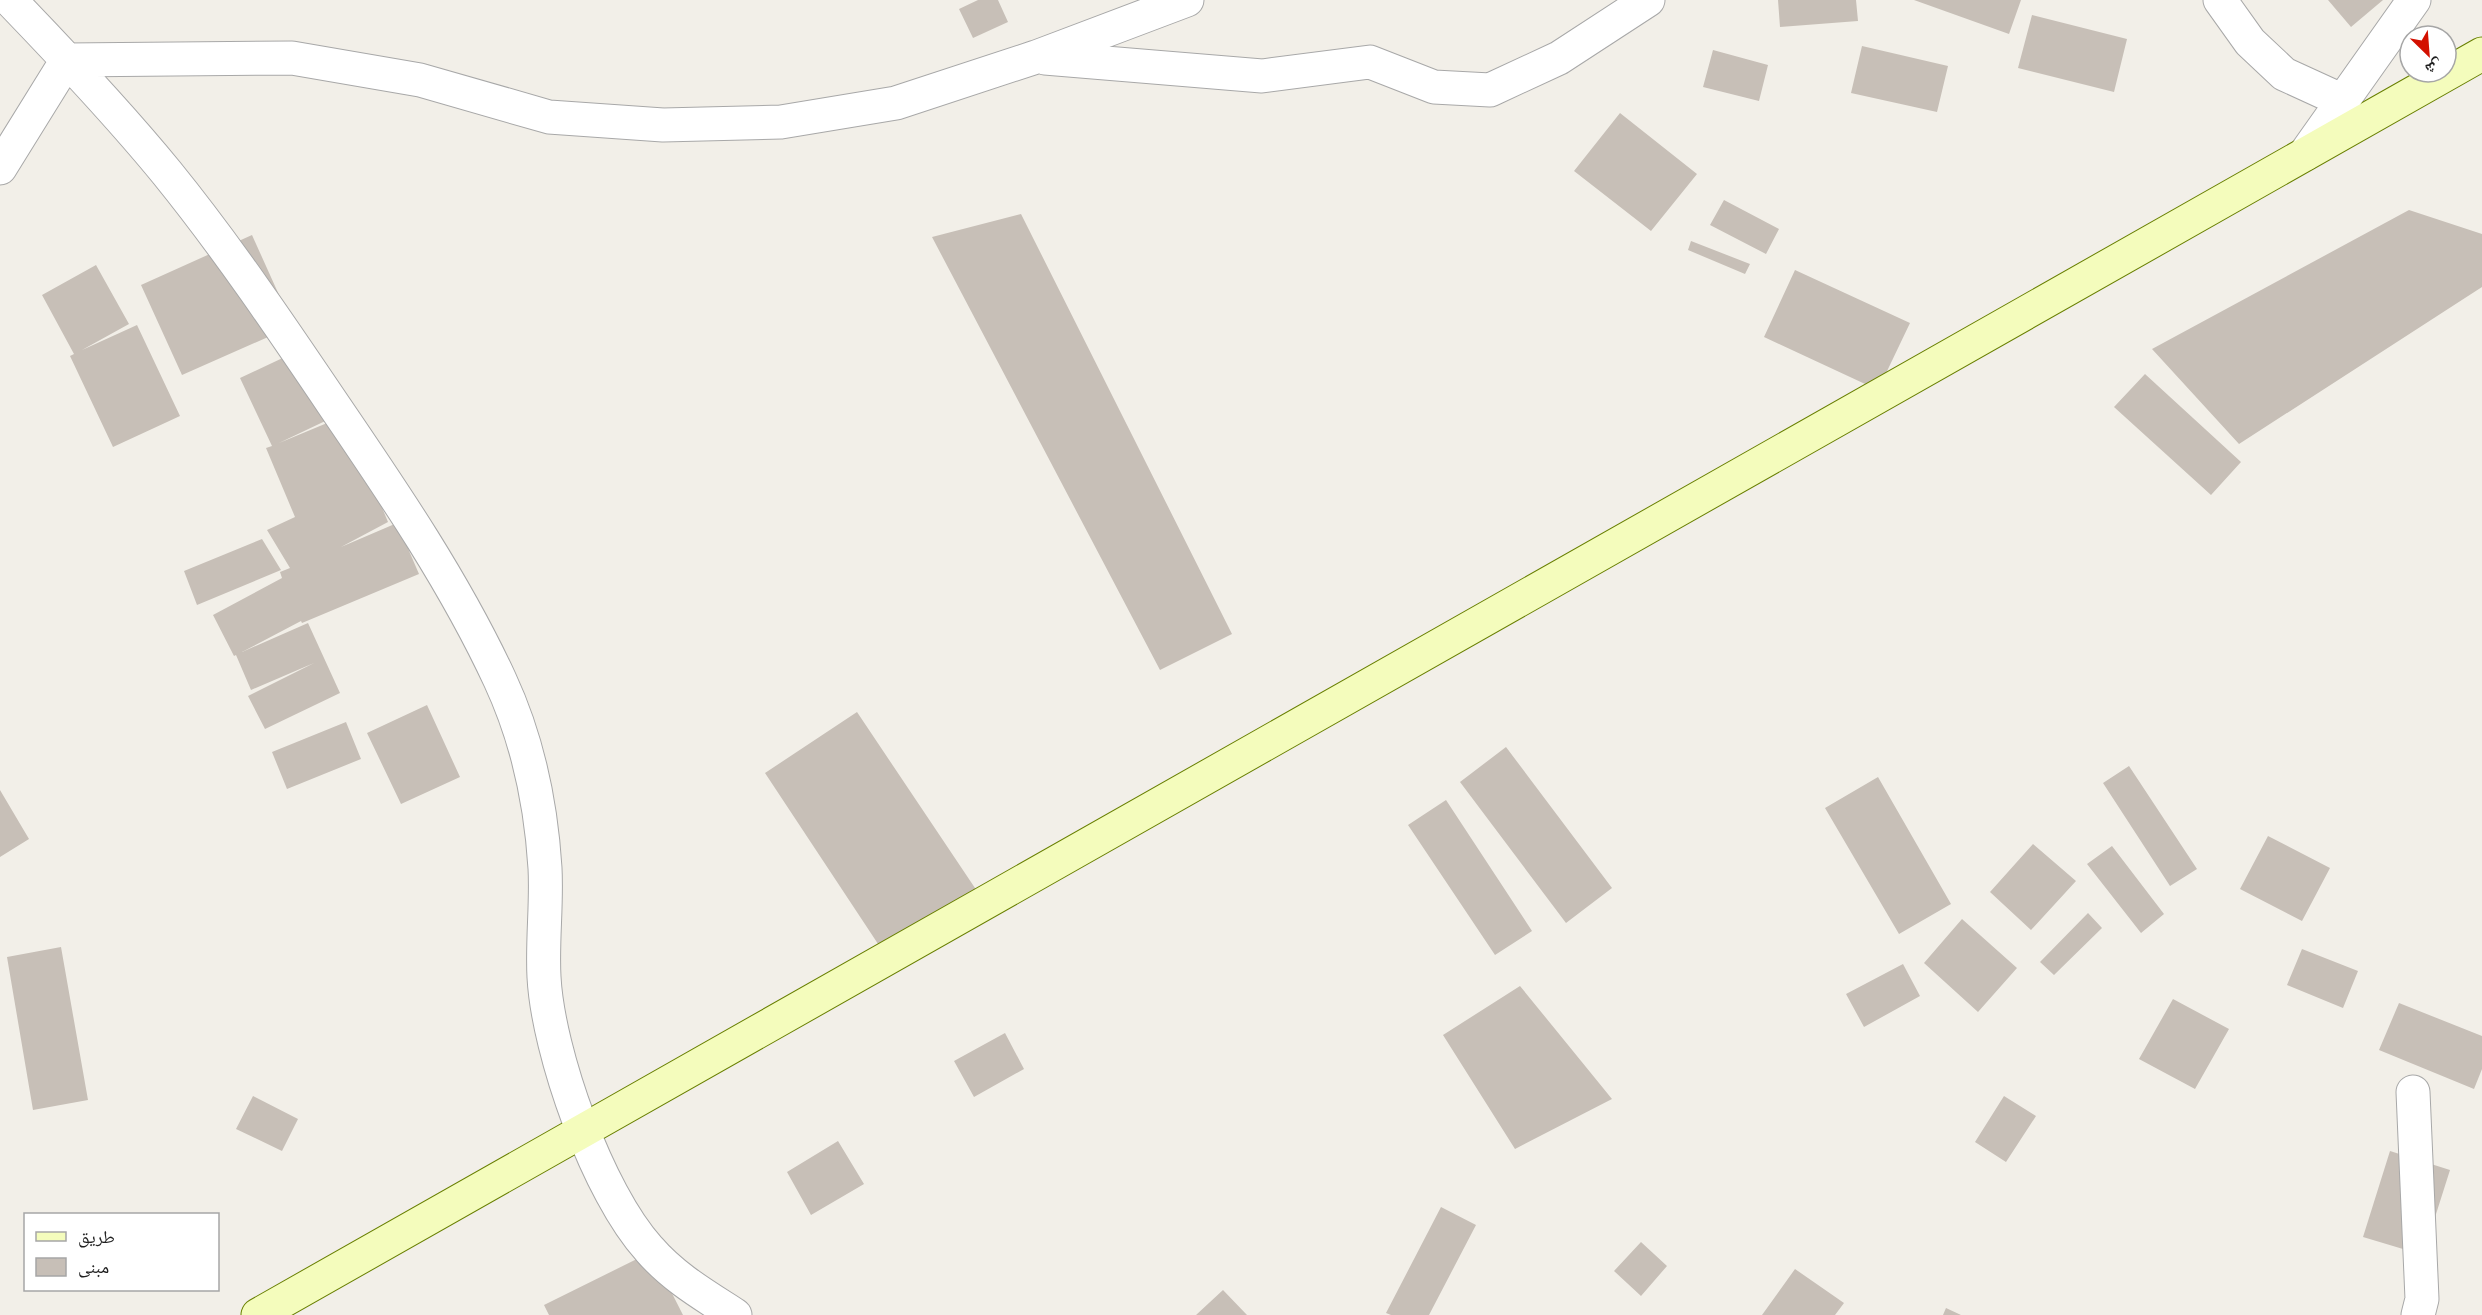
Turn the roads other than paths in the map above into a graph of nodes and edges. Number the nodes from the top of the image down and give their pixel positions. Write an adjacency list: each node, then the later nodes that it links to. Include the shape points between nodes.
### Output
1 (10, 0): 8 (street)
2 (1187, 0): 7 (street)
3 (1648, 0): 7 (street, via 1559,58 1490,90 1434,87 1370,62 1262,76)
4 (2220, 0): 9 (street, via 2250,42 2284,74)
5 (2414, 0): 9 (street)
6 (2482, 54): 10 (street)
7 (1036, 57): 8 (street, via 896,103 781,122 663,125 549,117 420,80 292,58)
8 (68, 60): 11 (street); 13 (street, via 167,173 269,309 412,519 501,682 525,745 538,811 545,870 544,980 552,1029)
9 (2343, 101): 10 (street)
10 (2305, 154): 13 (street)
11 (0, 168)
12 (2413, 1092): 16 (street, via 2422,1299)
13 (584, 1131): 14 (street); 15 (street, via 613,1201 646,1247 672,1273)
14 (258, 1315)
15 (735, 1315)
16 (2418, 1315)

